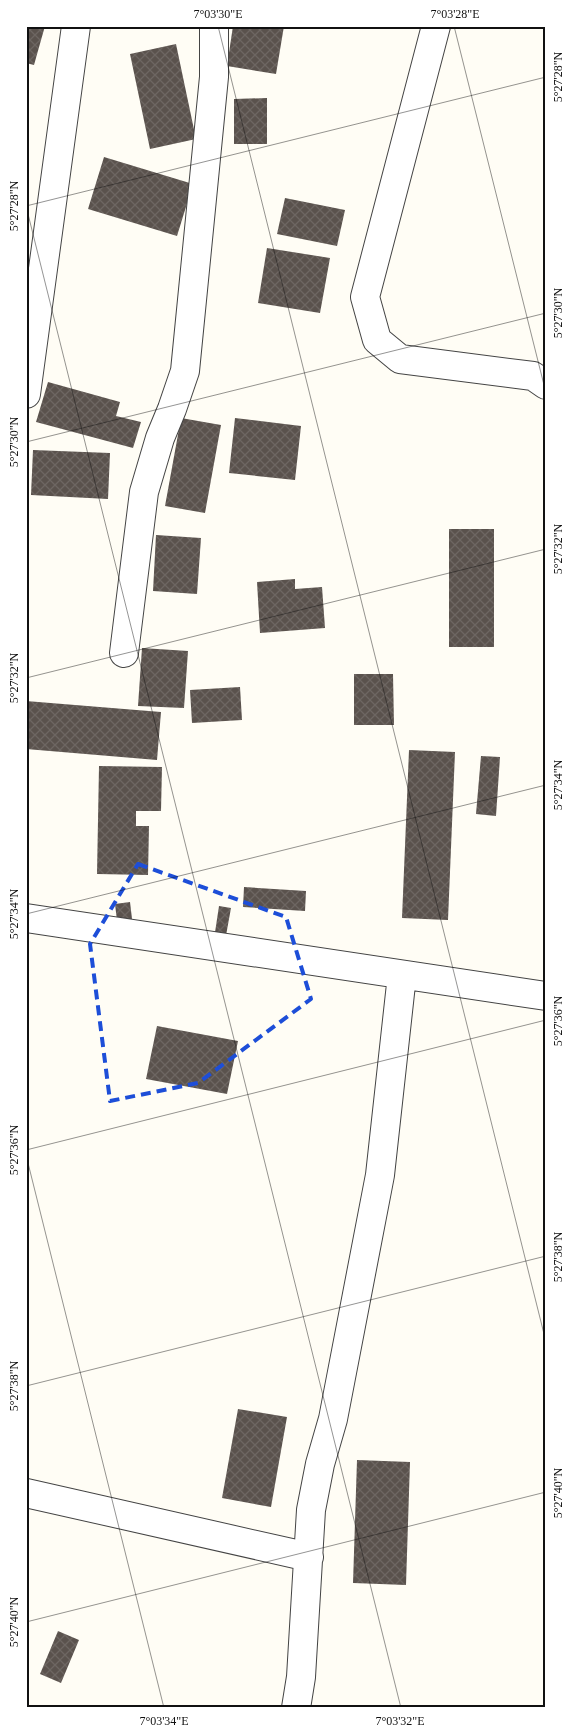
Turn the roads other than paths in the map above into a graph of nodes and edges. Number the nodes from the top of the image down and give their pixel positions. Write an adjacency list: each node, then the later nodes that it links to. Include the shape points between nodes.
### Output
1 (76, 26): 5 (street)
2 (214, 26): 6 (street, via 214,77 185,371 144,492)
3 (436, 26): 4 (street, via 365,297 377,340 400,358 533,376)
4 (546, 385)
5 (26, 394)
6 (124, 653)
7 (26, 918): 8 (street)
8 (402, 975): 9 (street); 11 (street, via 380,1175 333,1419 311,1510)
9 (546, 996)
10 (26, 1493): 11 (street)
11 (309, 1557): 12 (street)
12 (296, 1708)

